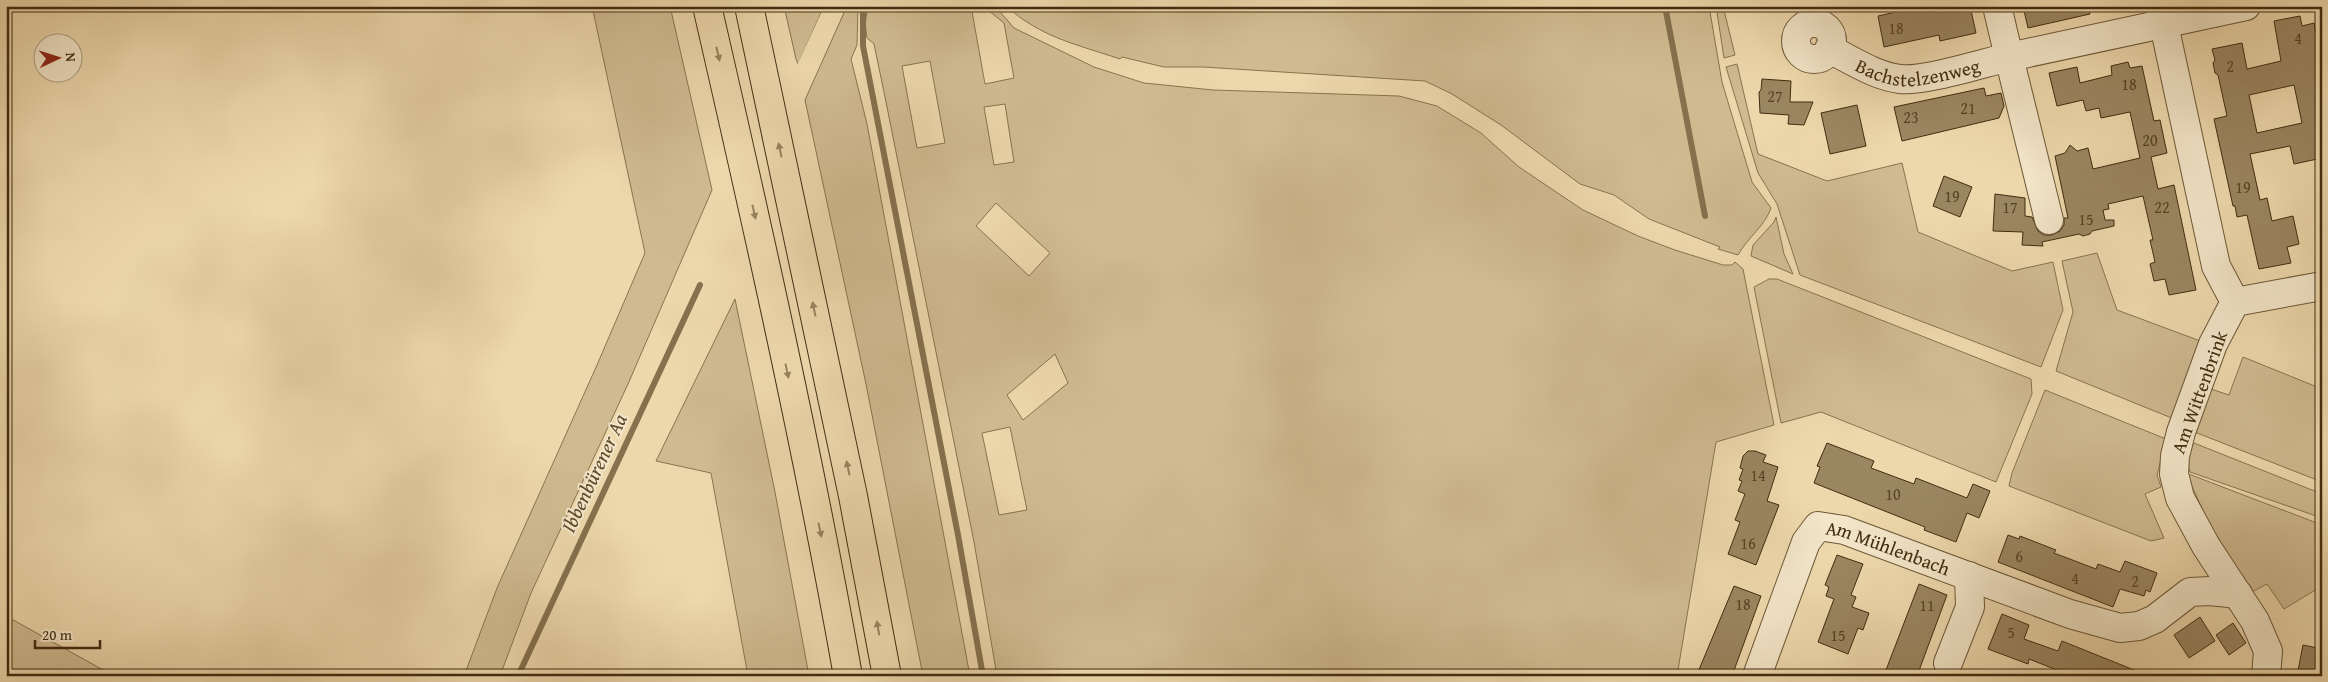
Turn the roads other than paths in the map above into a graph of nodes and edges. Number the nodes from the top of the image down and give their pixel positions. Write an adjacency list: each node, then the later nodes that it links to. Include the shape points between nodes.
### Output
1 (707, 6): 16 (highway, one-way to 16, via 755,215)
2 (749, 6): 17 (highway, one-way to 2, via 853,496)
3 (1997, 6): 7 (street, Bachstelzenweg)
4 (2246, 6): 5 (street, Bachstelzenweg)
5 (2162, 15): 7 (street, Bachstelzenweg); 10 (street, via 2216,266)
6 (1830, 49): 7 (street, Bachstelzenweg, via 1875,72 1901,79)
7 (2009, 57): 8 (street, Bachstelzenweg)
8 (2049, 220)
9 (2322, 286): 10 (street)
10 (2235, 302): 11 (street, Am Wittenbrink, via 2213,344 2174,456 2174,474 2180,498)
11 (2206, 546): 13 (street, Am Mühlenbach, via 2200,573); 14 (street, Am Wittenbrink)
12 (1969, 576): 13 (street, Am Mühlenbach, via 2070,614 2120,628 2139,626 2155,619); 15 (street, Am Mühlenbach, via 1970,607); 18 (street, Am Mühlenbach, via 1844,530 1818,526 1806,542)
13 (2190, 592): 14 (street)
14 (2238, 594): 19 (street, Am Wittenbrink, via 2268,651)
15 (1948, 662)
16 (848, 676)
17 (887, 676)
18 (1757, 676)
19 (2266, 676)

